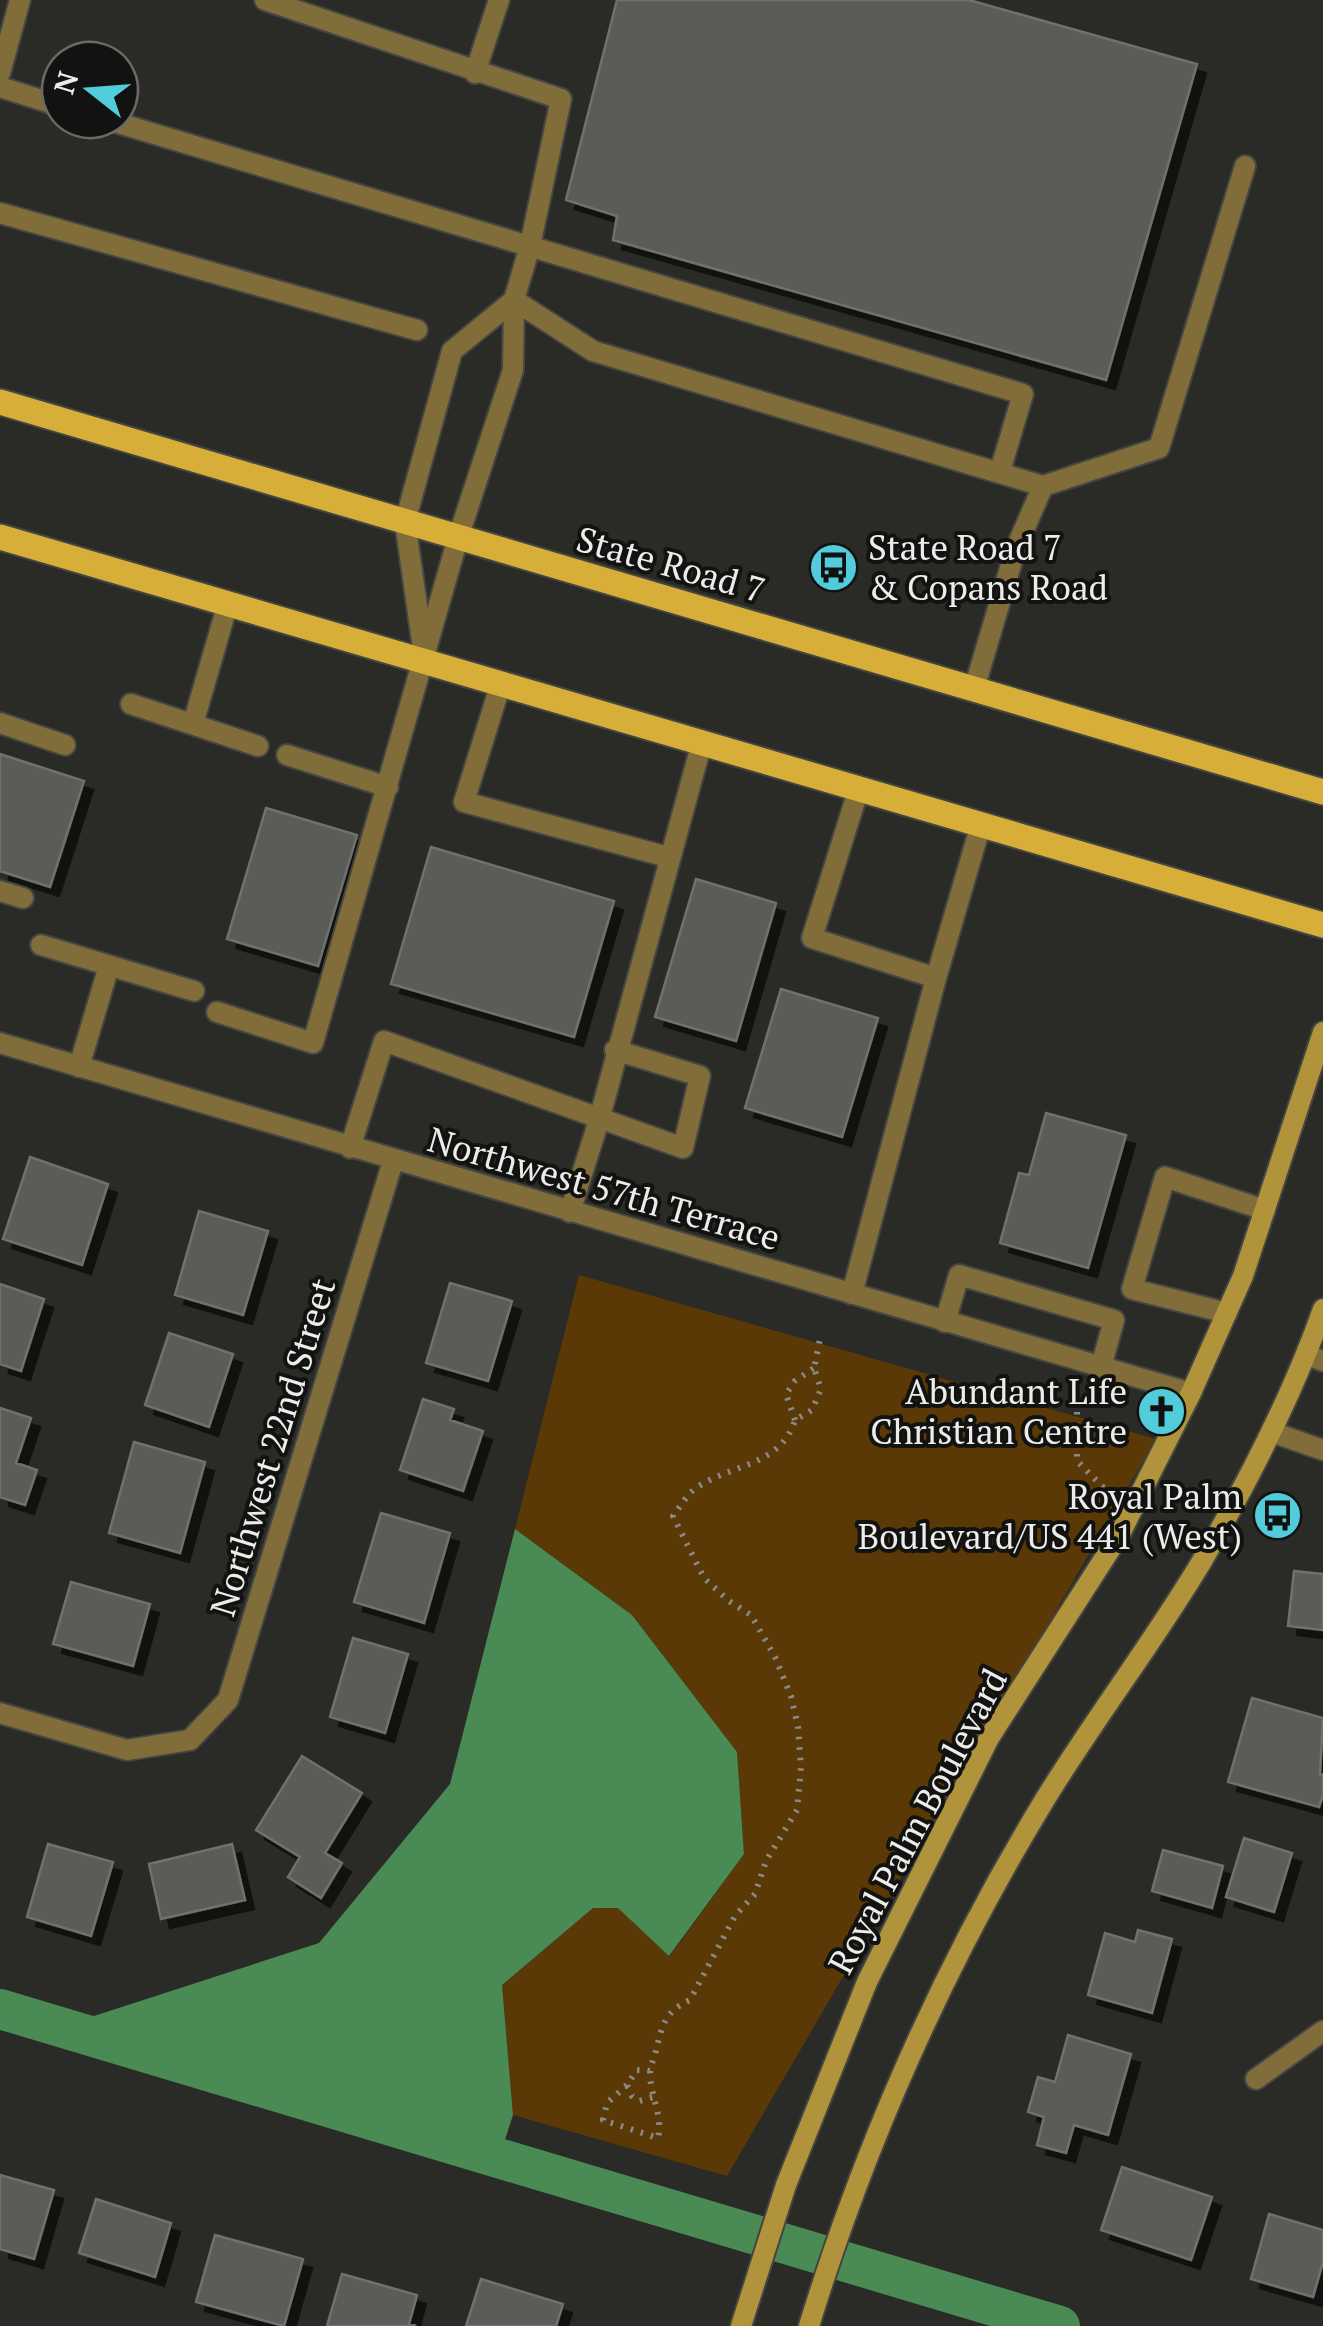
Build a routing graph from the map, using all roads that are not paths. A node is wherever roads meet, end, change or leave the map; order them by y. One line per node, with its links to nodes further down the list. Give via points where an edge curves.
1 (20, 0): 4 (street)
2 (264, 0): 5 (street)
3 (499, 0): 5 (street)
4 (0, 73)
5 (474, 73): 11 (street, via 561,100)
6 (0, 88): 7 (street)
7 (40, 100)
8 (140, 130): 11 (street)
9 (1245, 166): 16 (street, via 1159,448)
10 (0, 213): 13 (street)
11 (530, 246): 12 (street); 15 (street, via 1024,394)
12 (514, 300): 15 (street, via 593,351); 17 (street, via 452,351); 19 (street, via 513,370)
13 (417, 330)
14 (0, 402): 17 (main road, State Road 7)
15 (1000, 472): 16 (street)
16 (1043, 486): 23 (street, via 1016,548)
17 (405, 522): 19 (main road, State Road 7); 21 (street)
18 (0, 537): 20 (main road)
19 (458, 538): 21 (street); 23 (main road, State Road 7)
20 (228, 603): 21 (main road); 26 (street)
21 (424, 660): 22 (main road); 31 (street)
22 (502, 683): 27 (main road); 35 (street, via 464,802)
23 (974, 689): 33 (main road, State Road 7)
24 (131, 704): 26 (street)
25 (0, 723): 28 (street)
26 (193, 724): 29 (street)
27 (702, 742): 32 (main road); 35 (street)
28 (66, 746)
29 (258, 746)
30 (287, 755): 31 (street)
31 (388, 787): 43 (street, via 313,1043)
32 (859, 788): 34 (main road); 41 (street, via 812,938)
33 (1323, 792)
34 (981, 824): 38 (main road); 41 (street)
35 (668, 858): 46 (street)
36 (0, 891): 37 (street)
37 (23, 898)
38 (1323, 925)
39 (41, 945): 40 (street)
40 (109, 966): 42 (street); 47 (street)
41 (936, 978): 53 (street)
42 (194, 992)
43 (216, 1012)
44 (1323, 1032): 51 (main road, Royal Palm Boulevard)
45 (0, 1043): 47 (street, Northwest 57th Terrace)
46 (615, 1050): 48 (street); 48 (street, via 700,1076 683,1148)
47 (78, 1067): 49 (street, Northwest 57th Terrace)
48 (599, 1120): 49 (street, via 384,1041); 52 (street)
49 (350, 1148): 50 (street, Northwest 57th Terrace)
50 (393, 1161): 52 (street, Northwest 57th Terrace); 62 (street, Northwest 22nd Street, via 228,1700 190,1740 127,1750)
51 (1265, 1210): 55 (main road, Royal Palm Boulevard); 55 (street, via 1165,1177 1132,1288)
52 (570, 1212): 53 (street, Northwest 57th Terrace)
53 (852, 1294): 56 (street, Northwest 57th Terrace)
54 (1323, 1308): 57 (main road)
55 (1227, 1313): 59 (main road, Royal Palm Boulevard)
56 (945, 1322): 58 (street, Northwest 57th Terrace); 58 (street, via 959,1275 994,1285 1114,1320)
57 (1315, 1358): 60 (main road)
58 (1101, 1367): 59 (street, Northwest 57th Terrace)
59 (1192, 1394): 66 (main road, Royal Palm Boulevard, via 1120,1534 990,1738 867,1982 786,2185)
60 (1272, 1432): 61 (street); 65 (main road, via 1201,1562 1043,1803 986,1908 902,2080)
61 (1323, 1450)
62 (0, 1713)
63 (1323, 2031): 64 (street)
64 (1256, 2078)
65 (811, 2320)
66 (740, 2326)

